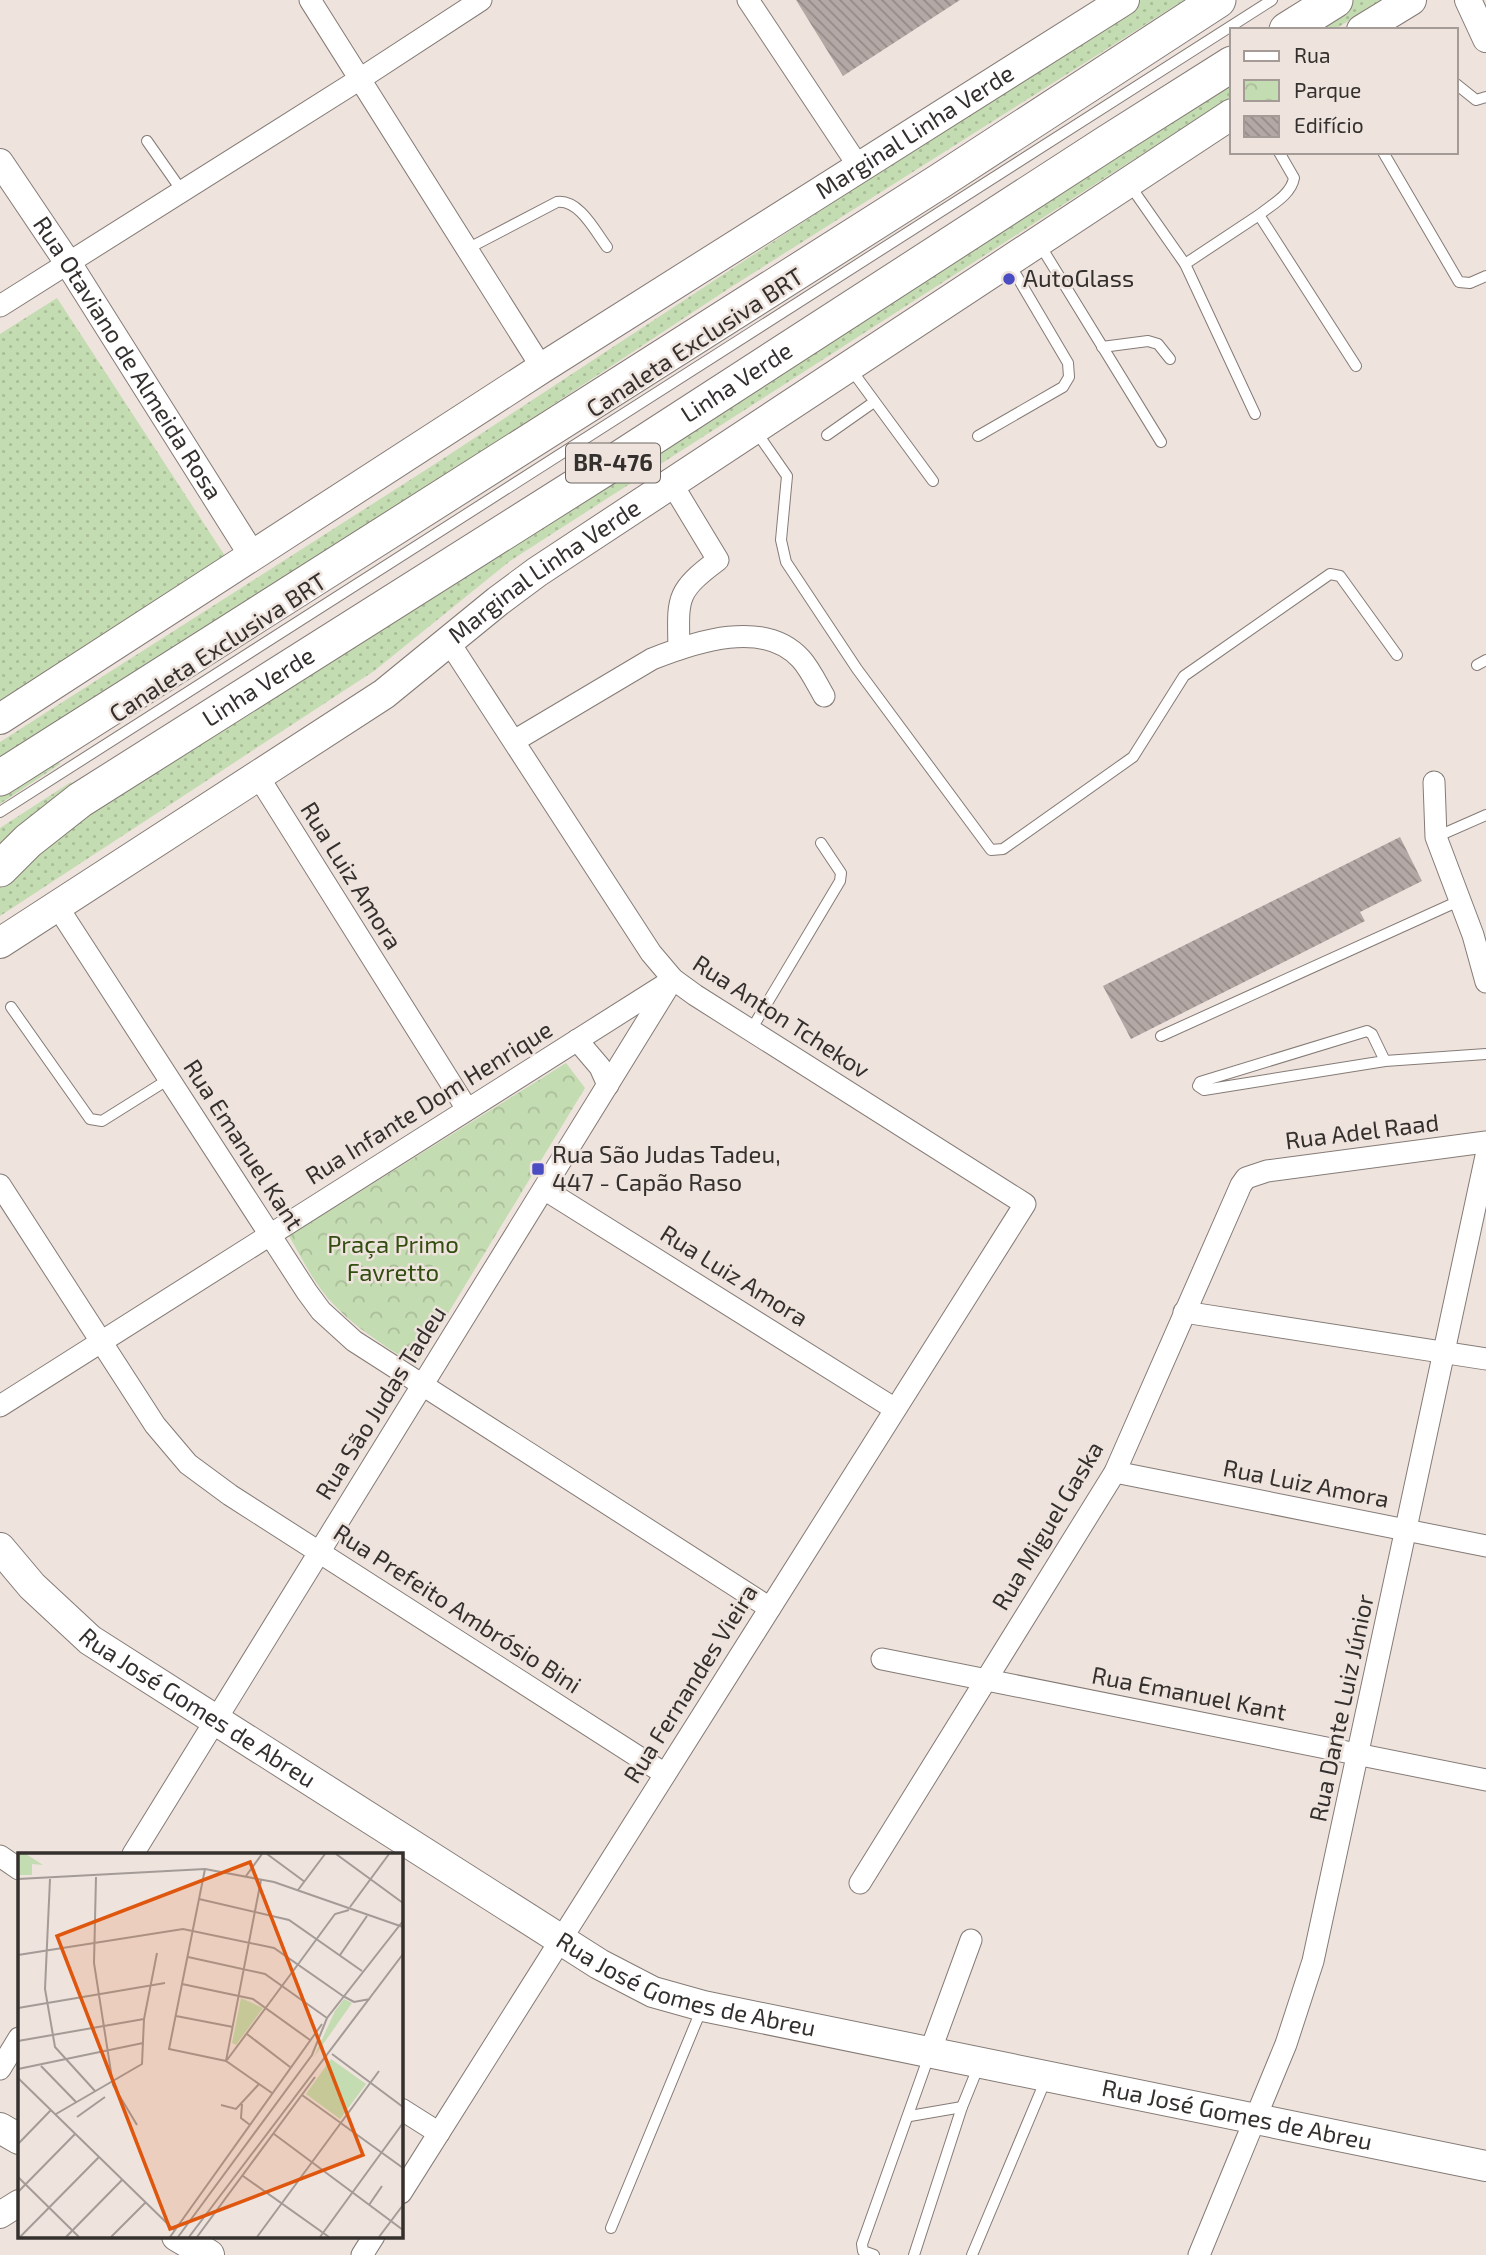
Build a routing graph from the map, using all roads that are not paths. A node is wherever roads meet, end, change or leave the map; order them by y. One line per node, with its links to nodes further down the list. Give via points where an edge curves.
1 (310, 0): 14 (street)
2 (481, 0): 14 (street)
3 (748, 0): 22 (street)
4 (1124, 0): 22 (main road, Marginal Linha Verde)
5 (1218, 0): 55 (highway, BR-476)
6 (1272, 0): 57 (lane, Canaleta Exclusiva BRT)
7 (1335, 0): 10 (highway)
8 (1411, 0): 11 (main road)
9 (1468, 0): 12 (street)
10 (1290, 28)
11 (1365, 28)
12 (1486, 39)
13 (1230, 65): 61 (highway, Linha Verde / BR-476, via 80,800)
14 (360, 79): 24 (street); 28 (street)
15 (1458, 86): 16 (lane, via 1476,100)
16 (1486, 97)
17 (1230, 115): 23 (main road, Marginal Linha Verde)
18 (147, 141): 24 (lane)
19 (1280, 154): 25 (lane, via 1294,178 1293,185)
20 (1384, 154): 32 (lane, via 1459,282)
21 (0, 162): 29 (street, Rua Otaviano de Almeida Rosa)
22 (859, 167): 38 (main road, Marginal Linha Verde)
23 (1129, 183): 26 (main road, Marginal Linha Verde); 31 (lane)
24 (182, 191): 29 (street)
25 (1259, 215): 31 (lane); 37 (lane)
26 (1038, 243): 30 (main road, Marginal Linha Verde); 34 (lane)
27 (607, 247): 28 (lane, via 566,201)
28 (467, 249): 38 (street)
29 (68, 263): 33 (street); 47 (street, Rua Otaviano de Almeida Rosa)
30 (1009, 263): 36 (main road, Marginal Linha Verde); 43 (lane, via 1069,363 1069,377 1063,387)
31 (1185, 264): 40 (lane)
32 (1486, 276)
33 (0, 306)
34 (1102, 347): 35 (lane, via 1148,341 1158,344); 44 (lane)
35 (1170, 359)
36 (849, 366): 39 (lane); 41 (main road, Marginal Linha Verde)
37 (1356, 366)
38 (542, 368): 47 (main road, Marginal Linha Verde)
39 (874, 402): 42 (lane); 45 (lane)
40 (1255, 414)
41 (755, 430): 46 (main road, Marginal Linha Verde); 50 (lane, via 787,476 781,540 786,562 857,669 991,850 1003,849 1133,757 1184,676 1330,574 1340,576)
42 (827, 435)
43 (978, 436)
44 (1161, 442)
45 (933, 481)
46 (672, 484): 48 (main road, Marginal Linha Verde, via 526,579); 49 (street, via 718,560 694,578 680,597)
47 (252, 555): 52 (main road, Marginal Linha Verde)
48 (449, 642): 53 (street, Rua Anton Tchekov); 54 (main road, Marginal Linha Verde, via 384,694)
49 (679, 649): 51 (street, via 732,636 764,637 800,658); 53 (street, via 633,669)
50 (1397, 655)
51 (824, 696)
52 (0, 719)
53 (514, 741): 65 (street, Rua Anton Tchekov, via 651,953)
54 (258, 776): 63 (main road, Marginal Linha Verde); 75 (street, Rua Luiz Amora)
55 (0, 778)
56 (1434, 782): 59 (street)
57 (0, 812)
58 (1486, 816): 59 (lane)
59 (1436, 837): 62 (street)
60 (821, 843): 68 (lane, via 841,873 840,881)
61 (0, 869)
62 (1461, 900): 66 (street); 69 (lane)
63 (57, 906): 64 (main road, Marginal Linha Verde); 73 (street, Rua Emanuel Kant)
64 (0, 943)
65 (673, 979): 68 (street, Rua Anton Tchekov); 70 (street, Rua Infante Dom Henrique); 74 (street, Rua São Judas Tadeu)
66 (1486, 982)
67 (11, 1007): 73 (lane, via 90,1119 102,1121)
68 (751, 1030): 81 (street, Rua Anton Tchekov)
69 (1161, 1036)
70 (577, 1040): 74 (street, via 600,1067); 75 (street, Rua Infante Dom Henrique)
71 (1486, 1054): 72 (lane)
72 (1385, 1061): 72 (lane, via 1204,1090 1198,1086 1367,1031)
73 (169, 1079): 82 (street, Rua Emanuel Kant)
74 (608, 1085): 80 (street, Rua São Judas Tadeu)
75 (467, 1109): 82 (street, Rua Infante Dom Henrique)
76 (1486, 1142): 78 (street, Rua Adel Raad, via 1267,1171)
77 (1486, 1156): 85 (street, Rua Dante Luiz Júnior)
78 (1246, 1178): 83 (street, Rua Miguel Gaska)
79 (0, 1185): 84 (street, Rua Prefeito Ambrósio Bini)
80 (544, 1189): 87 (street, Rua São Judas Tadeu); 89 (street, Rua Luiz Amora)
81 (1025, 1203): 89 (street, Rua Fernandes Vieira)
82 (270, 1235): 84 (street, Rua Infante Dom Henrique); 87 (street, Rua Emanuel Kant, via 336,1327)
83 (1184, 1312): 85 (street); 90 (street, Rua Miguel Gaska)
84 (101, 1342): 88 (street, Rua Infante Dom Henrique); 94 (street, Rua Prefeito Ambrósio Bini, via 155,1425 188,1464)
85 (1444, 1353): 86 (street); 91 (street, Rua Dante Luiz Júnior)
86 (1486, 1359)
87 (423, 1385): 94 (street, Rua São Judas Tadeu); 95 (street, Rua Emanuel Kant)
88 (0, 1406)
89 (895, 1409): 95 (street, Rua Fernandes Vieira)
90 (1115, 1472): 91 (street, Rua Luiz Amora); 97 (street, Rua Miguel Gaska)
91 (1406, 1530): 92 (street, Rua Luiz Amora); 99 (street, Rua Dante Luiz Júnior)
92 (1486, 1546)
93 (0, 1548): 98 (main road, Rua José Gomes de Abreu, via 32,1586 90,1640)
94 (319, 1553): 98 (street, Rua São Judas Tadeu); 100 (street, Rua Prefeito Ambrósio Bini)
95 (770, 1608): 100 (street, Rua Fernandes Vieira)
96 (882, 1659): 97 (street, Rua Emanuel Kant)
97 (986, 1680): 99 (street, Rua Emanuel Kant); 105 (street, Rua Miguel Gaska)
98 (216, 1720): 102 (street, Rua São Judas Tadeu); 106 (main road, Rua José Gomes de Abreu)
99 (1359, 1754): 101 (street, Rua Emanuel Kant); 117 (street, Rua Dante Luiz Júnior, via 1313,1961)
100 (665, 1774): 106 (street, Rua Fernandes Vieira)
101 (1486, 1780)
102 (134, 1853)
103 (0, 1856): 104 (street)
104 (18, 1868)
105 (860, 1883)
106 (562, 1940): 108 (main road, Rua José Gomes de Abreu, via 653,1992); 119 (street, Rua Fernandes Vieira)
107 (971, 1940): 110 (street)
108 (703, 2006): 110 (main road, Rua José Gomes de Abreu); 125 (lane)
109 (18, 2040): 112 (street)
110 (930, 2052): 111 (main road, Rua José Gomes de Abreu); 116 (lane)
111 (980, 2063): 113 (main road, Rua José Gomes de Abreu); 114 (lane)
112 (0, 2070)
113 (1047, 2076): 117 (main road, Rua José Gomes de Abreu); 132 (lane)
114 (962, 2107): 116 (lane); 131 (lane)
115 (402, 2110): 119 (street)
116 (909, 2116): 130 (lane, via 862,2244 863,2251)
117 (1256, 2119): 121 (main road, Rua José Gomes de Abreu); 133 (street, Rua Dante Luiz Júnior)
118 (0, 2128): 120 (main road)
119 (439, 2133): 122 (street, Rua Fernandes Vieira)
120 (18, 2139)
121 (1486, 2166)
122 (402, 2191)
123 (18, 2204): 124 (street)
124 (0, 2215)
125 (611, 2228)
126 (180, 2238): 128 (main road)
127 (373, 2238): 129 (street)
128 (209, 2255)
129 (362, 2255)
130 (874, 2255)
131 (914, 2255)
132 (972, 2255)
133 (1199, 2255)

